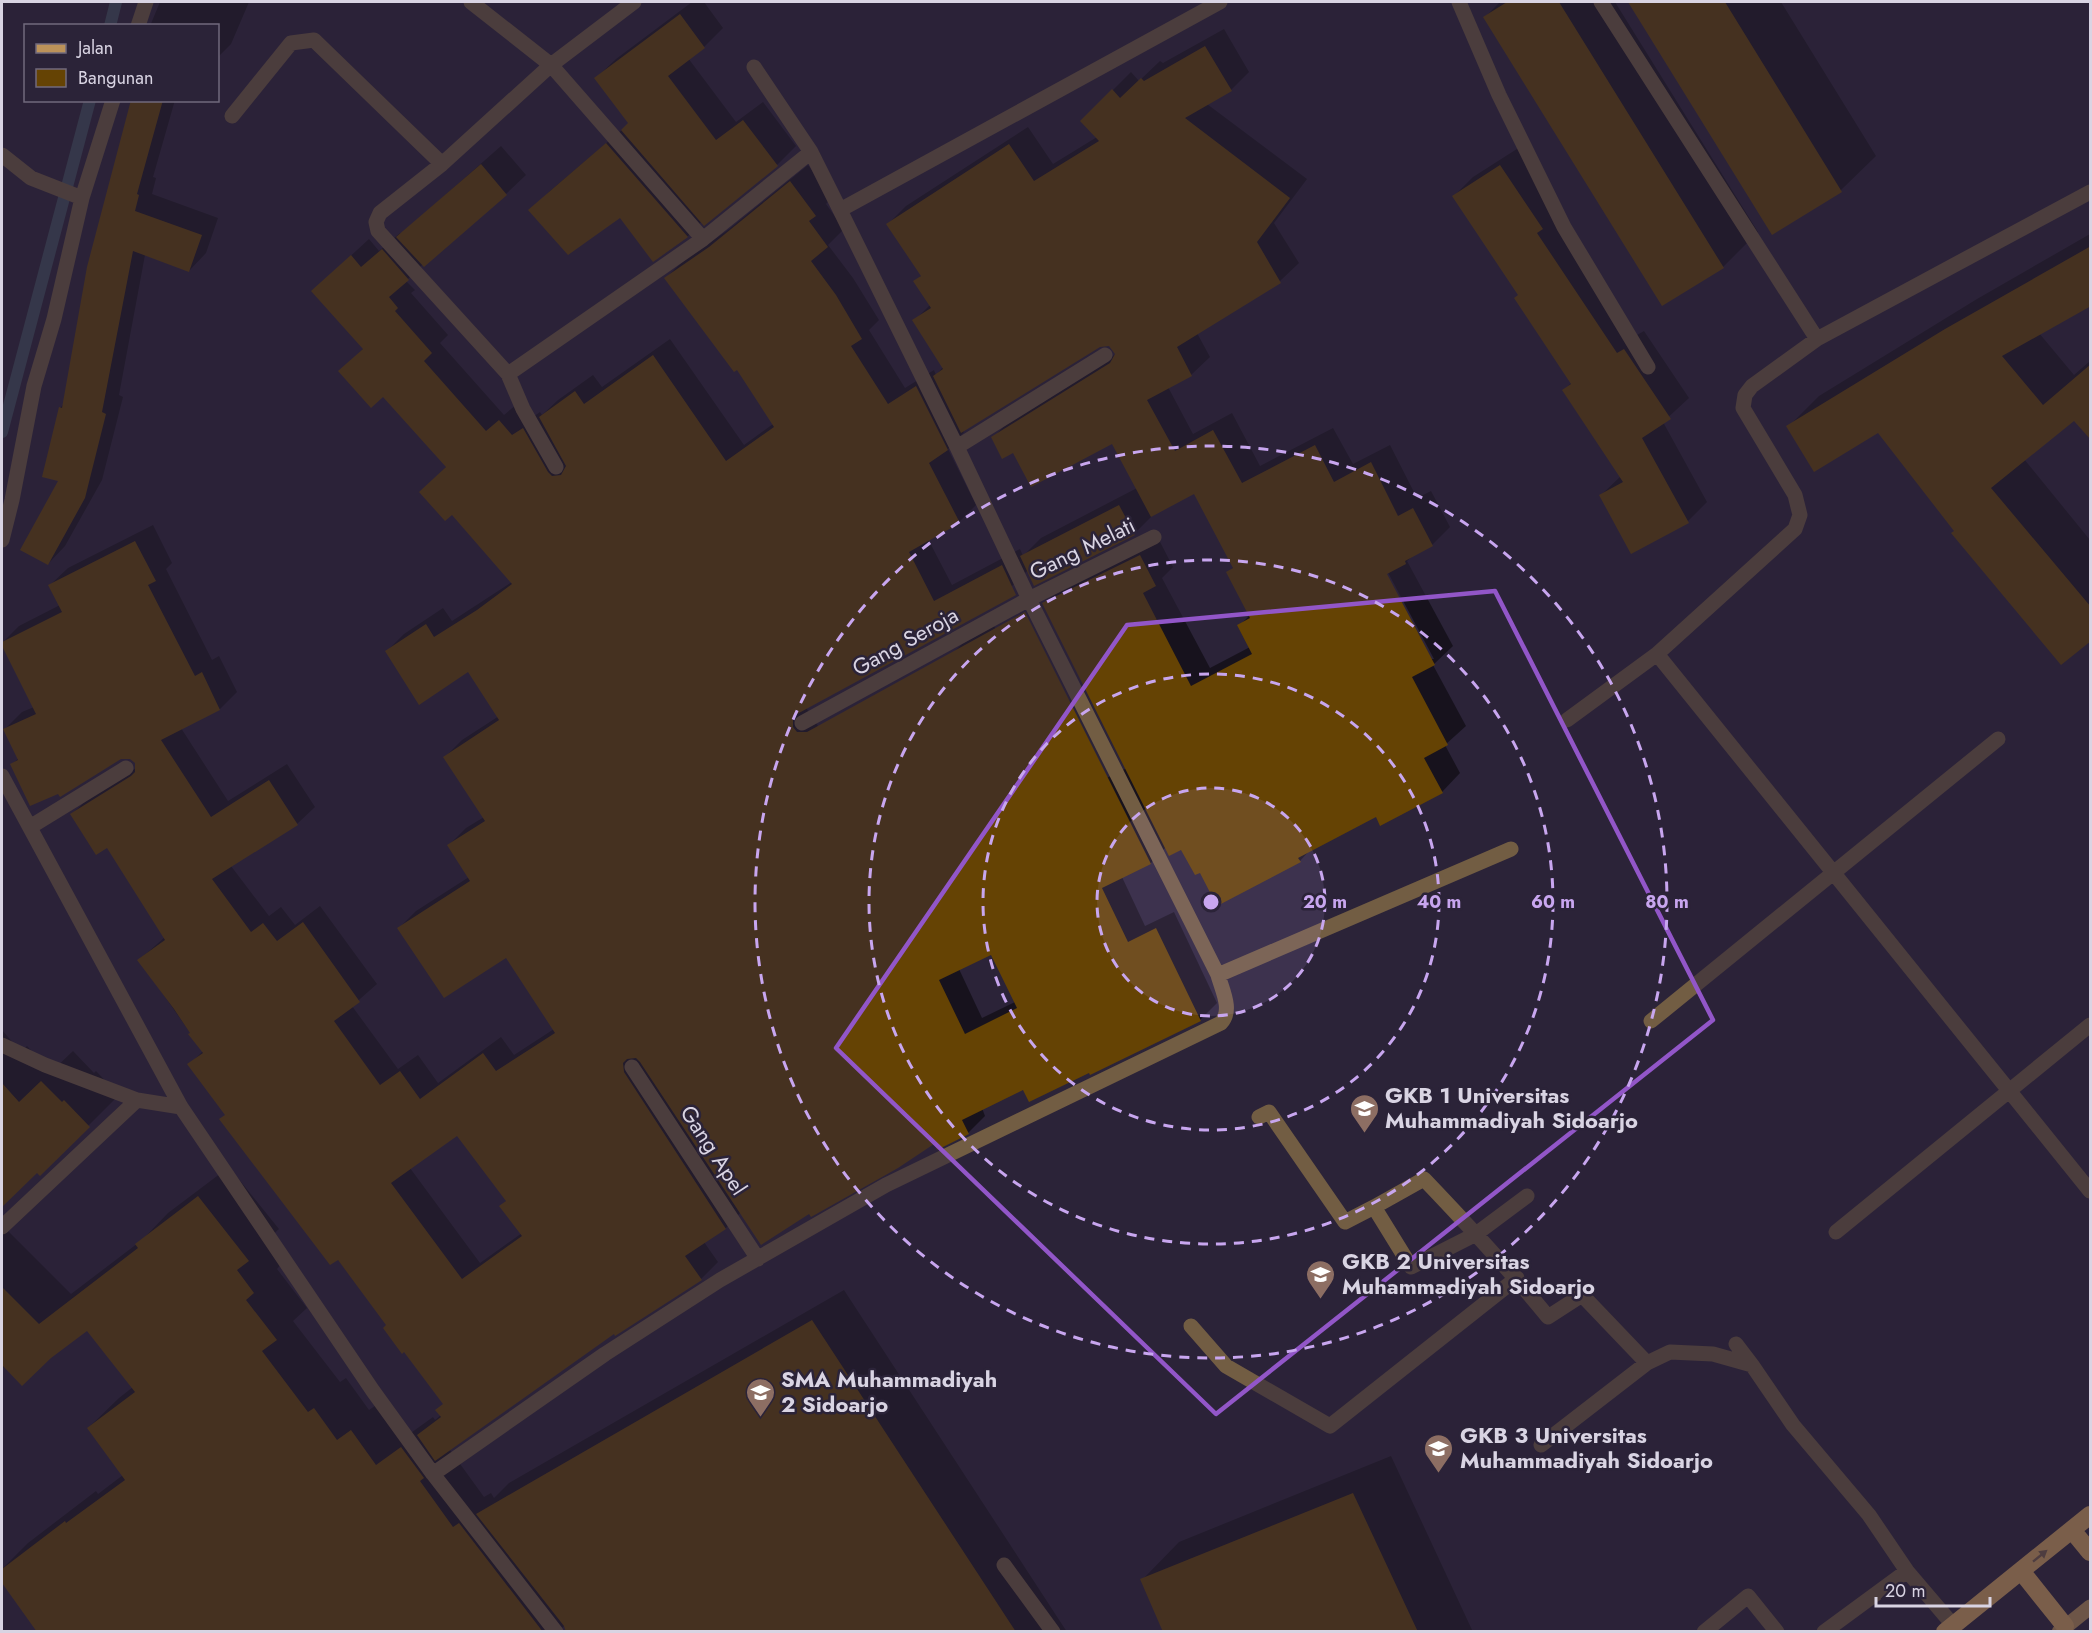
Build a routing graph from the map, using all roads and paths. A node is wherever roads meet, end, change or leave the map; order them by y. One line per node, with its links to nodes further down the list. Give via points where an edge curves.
1 (146, 2): 7 (street)
2 (471, 2): 8 (street)
3 (634, 2): 8 (street)
4 (1220, 2): 17 (street)
5 (1459, 2): 21 (street, via 1499,95 1564,227)
6 (1601, 2): 19 (street)
7 (139, 24)
8 (551, 65): 14 (street); 18 (street)
9 (754, 67): 12 (street)
10 (112, 102): 16 (street)
11 (232, 116): 14 (street, via 291,43 314,40)
12 (811, 152): 17 (street); 18 (street)
13 (2, 155): 16 (street, via 31,178)
14 (442, 164): 22 (street, via 380,213 378,231)
15 (2091, 192): 19 (street)
16 (81, 197): 26 (street, via 54,319 34,386)
17 (840, 210): 23 (street)
18 (703, 239): 22 (street)
19 (1817, 339): 28 (street, via 1744,395 1743,408 1795,495 1800,515 1795,529)
20 (1106, 355): 23 (street)
21 (1648, 367)
22 (508, 374): 24 (street)
23 (957, 447): 27 (street)
24 (556, 467)
25 (1154, 537): 27 (street, Gang Melati)
26 (2, 540)
27 (1029, 598): 30 (street, Gang Seroja); 37 (street)
28 (1657, 654): 29 (street); 36 (street)
29 (1567, 720)
30 (802, 723)
31 (1998, 739): 36 (street)
32 (126, 768): 34 (street)
33 (2, 776): 34 (street)
34 (30, 827): 44 (street)
35 (1511, 849): 37 (street)
36 (1833, 871): 38 (street); 42 (street)
37 (1218, 975): 52 (street, via 1228,1011 1221,1023 886,1185)
38 (1651, 1021)
39 (2091, 1025): 42 (street)
40 (2, 1045): 43 (street)
41 (632, 1067): 52 (street, Gang Apel)
42 (2009, 1090): 46 (street); 50 (street)
43 (137, 1100): 44 (street); 49 (street)
44 (181, 1107): 59 (street)
45 (1259, 1117): 48 (street, via 1269,1112 1345,1222)
46 (2091, 1191)
47 (1527, 1196): 51 (street)
48 (1374, 1207): 51 (street, via 1424,1179); 51 (street, via 1411,1267)
49 (2, 1227)
50 (1836, 1232)
51 (1476, 1234): 53 (street)
52 (758, 1259): 59 (street, via 605,1354)
53 (1517, 1278): 54 (street, via 1330,1426 1226,1366); 56 (street, via 1548,1317 1582,1295)
54 (1191, 1326)
55 (1736, 1344): 57 (street)
56 (1647, 1363): 57 (street, via 1670,1352 1713,1354); 58 (street)
57 (1752, 1365): 64 (street, via 1793,1425 1869,1515)
58 (1541, 1445)
59 (433, 1474): 69 (street)
60 (2091, 1515): 61 (highway)
61 (2072, 1530): 62 (highway); 65 (highway, one-way to 61)
62 (2091, 1552)
63 (1004, 1565): 70 (street)
64 (1907, 1571): 67 (street); 73 (street)
65 (2021, 1571): 67 (highway); 68 (highway)
66 (2091, 1607): 68 (main road)
67 (1949, 1628)
68 (2062, 1629)
69 (556, 1632)
70 (1053, 1632)
71 (1704, 1632): 72 (street, via 1748,1596)
72 (1777, 1632)
73 (1824, 1632)

